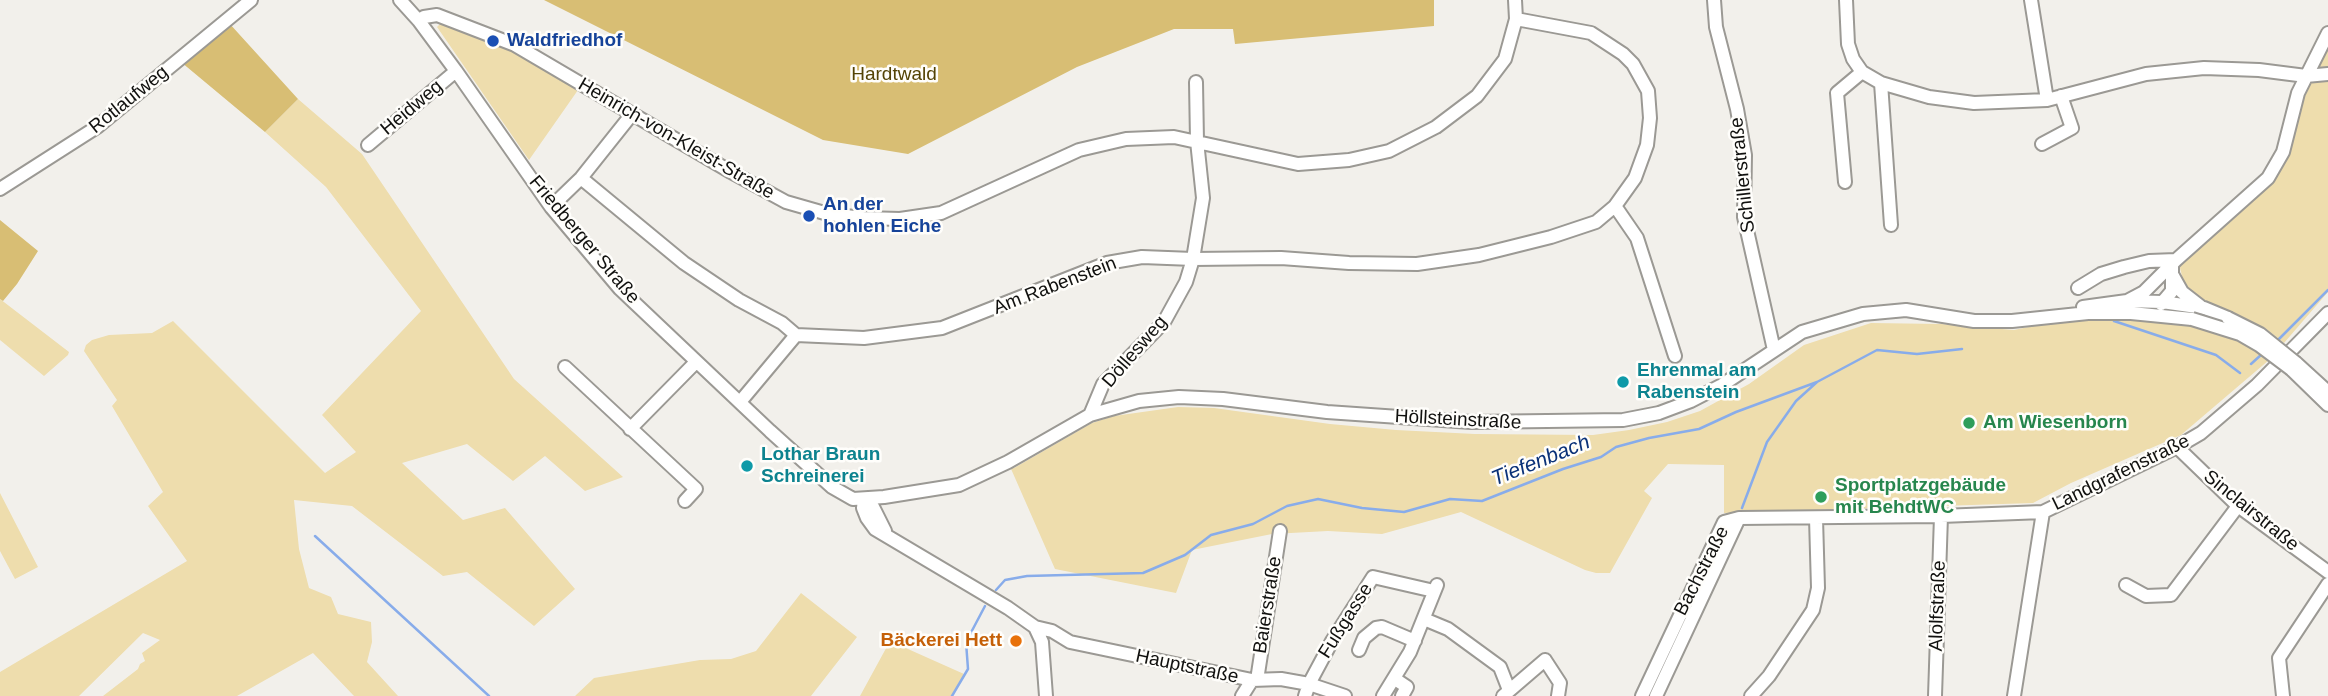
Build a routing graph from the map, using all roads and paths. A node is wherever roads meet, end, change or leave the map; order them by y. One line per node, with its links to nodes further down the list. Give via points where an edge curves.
1 (251, 0): 24 (street, Rotlaufweg, via 97,127)
2 (400, 0): 8 (street, Friedberger Straße)
3 (1515, 0): 7 (street, Heinrich-von-Kleist-Straße)
4 (1714, 0): 39 (street, Schillerstraße, via 1745,155 1744,217)
5 (1846, 0): 11 (street, via 1848,44)
6 (2031, 0): 17 (street)
7 (1516, 19): 19 (street, Heinrich-von-Kleist-Straße, via 1505,59 1477,96 1437,127 1389,151 1298,164); 25 (street, Am Rabenstein, via 1591,33 1628,59 1648,91 1647,145 1634,178)
8 (419, 21): 10 (street, Friedberger Straße); 18 (street, Heinrich-von-Kleist-Straße, via 437,15 515,46)
9 (2328, 33): 13 (street, Höllsteinstraße)
10 (456, 71): 21 (street, Heidweg); 26 (street, Friedberger Straße)
11 (1862, 72): 15 (street); 23 (street, via 1838,93)
12 (2328, 74): 13 (street)
13 (2306, 75): 16 (street, via 2204,68 2146,74); 29 (street, Höllsteinstraße, via 2283,152 2268,178)
14 (1196, 82): 19 (street, Döllesweg)
15 (1881, 83): 17 (street, via 1929,97 1974,103); 27 (street)
16 (2061, 96): 17 (street); 20 (street, via 2072,128)
17 (2047, 100)
18 (632, 114): 19 (street, Heinrich-von-Kleist-Straße, via 786,202 863,218 941,213 1079,150 1126,139); 22 (street)
19 (1197, 141): 28 (street, Döllesweg, via 1203,198)
20 (2042, 144)
21 (368, 145)
22 (581, 178): 26 (street); 38 (street, via 684,263)
23 (1845, 182)
24 (0, 189)
25 (1615, 206): 28 (street, Am Rabenstein, via 1596,222 1551,237 1417,264); 40 (street, via 1637,237)
26 (551, 207): 41 (street, Friedberger Straße, via 620,289)
27 (1891, 225)
28 (1193, 259): 38 (street, Am Rabenstein, via 1142,257 1107,263 942,328 864,338); 47 (street, Döllesweg, via 1164,322 1103,384)
29 (2173, 266): 30 (street, via 2149,261 2102,274); 31 (street, Höllsteinstraße); 32 (street, via 2163,279); 33 (street, via 2178,288)
30 (2078, 288)
31 (2127, 301): 32 (street, Höllsteinstraße); 37 (street, Höllsteinstraße)
32 (2162, 302): 33 (street); 34 (street, Höllsteinstraße); 36 (street)
33 (2203, 307): 42 (street, bridge, via 2260,334)
34 (2088, 313): 36 (street, Höllsteinstraße); 37 (street, Höllsteinstraße)
35 (2328, 313): 49 (street, Landgrafenstraße, via 2228,412)
36 (2174, 316): 42 (street, Höllsteinstraße, bridge, via 2240,334)
37 (2046, 317): 39 (street, Höllsteinstraße, via 1975,321 1928,312 1887,311 1828,323 1802,332)
38 (796, 335): 45 (street)
39 (1774, 350): 47 (street, Höllsteinstraße, via 1691,401 1623,420 1471,422 1179,397 1139,401)
40 (1675, 356)
41 (696, 362): 45 (street, Friedberger Straße); 48 (street)
42 (2293, 366): 44 (street); 46 (street)
43 (565, 367): 48 (street)
44 (2328, 392)
45 (740, 402): 50 (street, Friedberger Straße, via 832,487)
46 (2328, 405)
47 (1090, 415): 50 (street, Höllsteinstraße, via 958,485)
48 (630, 429): 51 (street, via 696,489)
49 (2177, 447): 52 (street, Sinclairstraße); 53 (street, Landgrafenstraße)
50 (864, 500): 62 (street, via 891,539)
51 (685, 501)
52 (2238, 506): 58 (street, Sinclairstraße); 60 (street, via 2171,595 2146,596)
53 (2043, 512): 54 (street, Landgrafenstraße); 81 (street)
54 (1941, 516): 56 (street, Landgrafenstraße); 80 (street, Alolfstraße)
55 (1739, 518): 56 (street, Landgrafenstraße); 77 (street, Bachstraße, via 1724,522); 78 (street, Bachstraße)
56 (1816, 518): 79 (street, via 1818,588 1813,610)
57 (1280, 531): 68 (street, Baierstraße)
58 (2328, 572)
59 (2328, 583): 82 (street, via 2279,658)
60 (2126, 585)
61 (1424, 619): 63 (street); 69 (street, Fußgasse, via 1435,588 1373,577 1340,625); 70 (street, via 1448,629 1500,667)
62 (1035, 627): 64 (street, Hauptstraße); 66 (street)
63 (1415, 640): 65 (street, via 1382,626 1364,638); 67 (street)
64 (1070, 642): 66 (street, via 1052,648); 68 (street, Hauptstraße)
65 (1359, 650)
66 (1044, 661): 71 (street)
67 (1395, 679): 74 (street); 75 (street, via 1407,687)
68 (1254, 680): 69 (street, Hauptstraße, via 1281,679); 72 (street)
69 (1307, 690): 73 (street, Hauptstraße)
70 (1506, 693): 76 (street, via 1545,660 1560,683)
71 (1046, 696)
72 (1242, 696)
73 (1345, 696)
74 (1383, 696)
75 (1402, 696)
76 (1558, 696)
77 (1642, 696)
78 (1656, 696)
79 (1751, 696)
80 (1935, 696)
81 (2014, 696)
82 (2283, 696)

